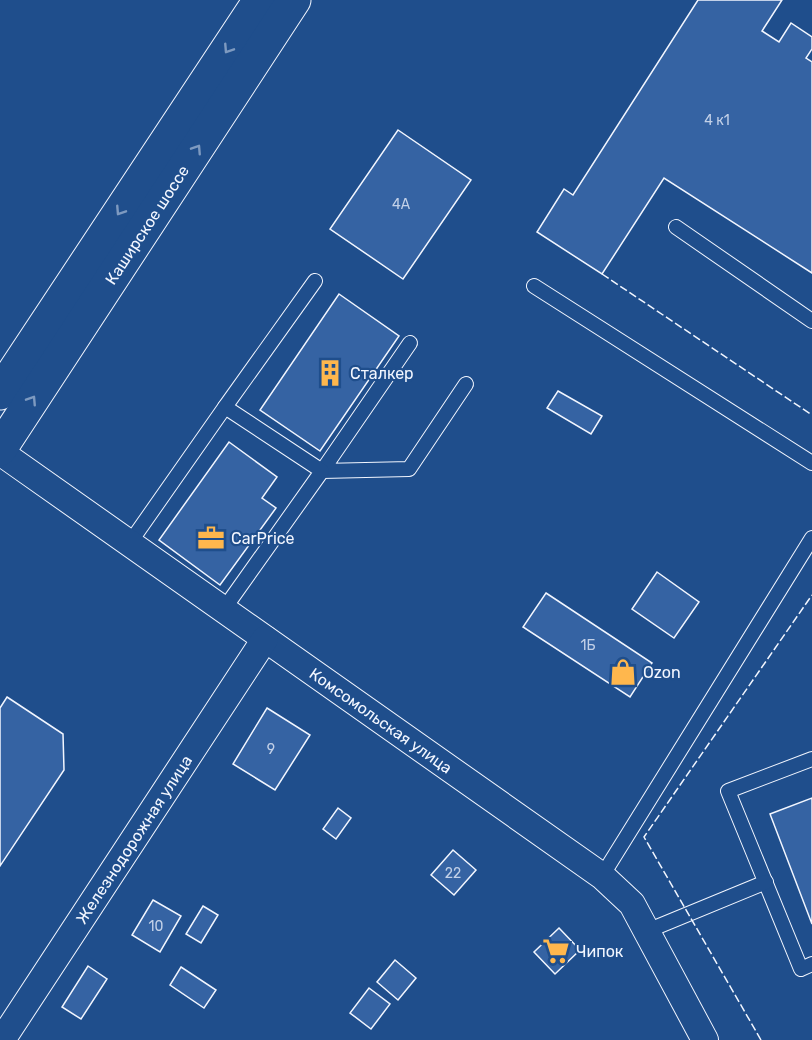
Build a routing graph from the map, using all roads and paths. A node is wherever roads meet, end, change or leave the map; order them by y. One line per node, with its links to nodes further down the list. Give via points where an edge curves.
1 (260, 0): 9 (main road, Каширское шоссе, one-way to 9)
2 (294, 0): 11 (main road, Каширское шоссе, one-way to 2)
3 (676, 227): 6 (lane)
4 (315, 281): 10 (lane)
5 (534, 286): 12 (lane)
6 (812, 321)
7 (410, 343): 13 (lane)
8 (466, 384): 13 (lane, via 409,469)
9 (0, 393)
10 (225, 407): 13 (lane); 15 (lane)
11 (0, 450): 15 (street, Комсомольская улица)
12 (812, 463)
13 (322, 471): 16 (lane)
14 (812, 538): 19 (lane)
15 (129, 544): 16 (street, Комсомольская улица)
16 (224, 609): 17 (street, Комсомольская улица)
17 (265, 639): 19 (street, Комсомольская улица); 23 (street, Железнодорожная улица)
18 (812, 759): 20 (lane, via 728,791)
19 (602, 876): 21 (street, Комсомольская улица, via 632,904)
20 (766, 882): 21 (lane); 22 (lane, via 801,969)
21 (647, 931): 24 (street, Комсомольская улица)
22 (812, 964)
23 (3, 1040)
24 (705, 1040)

